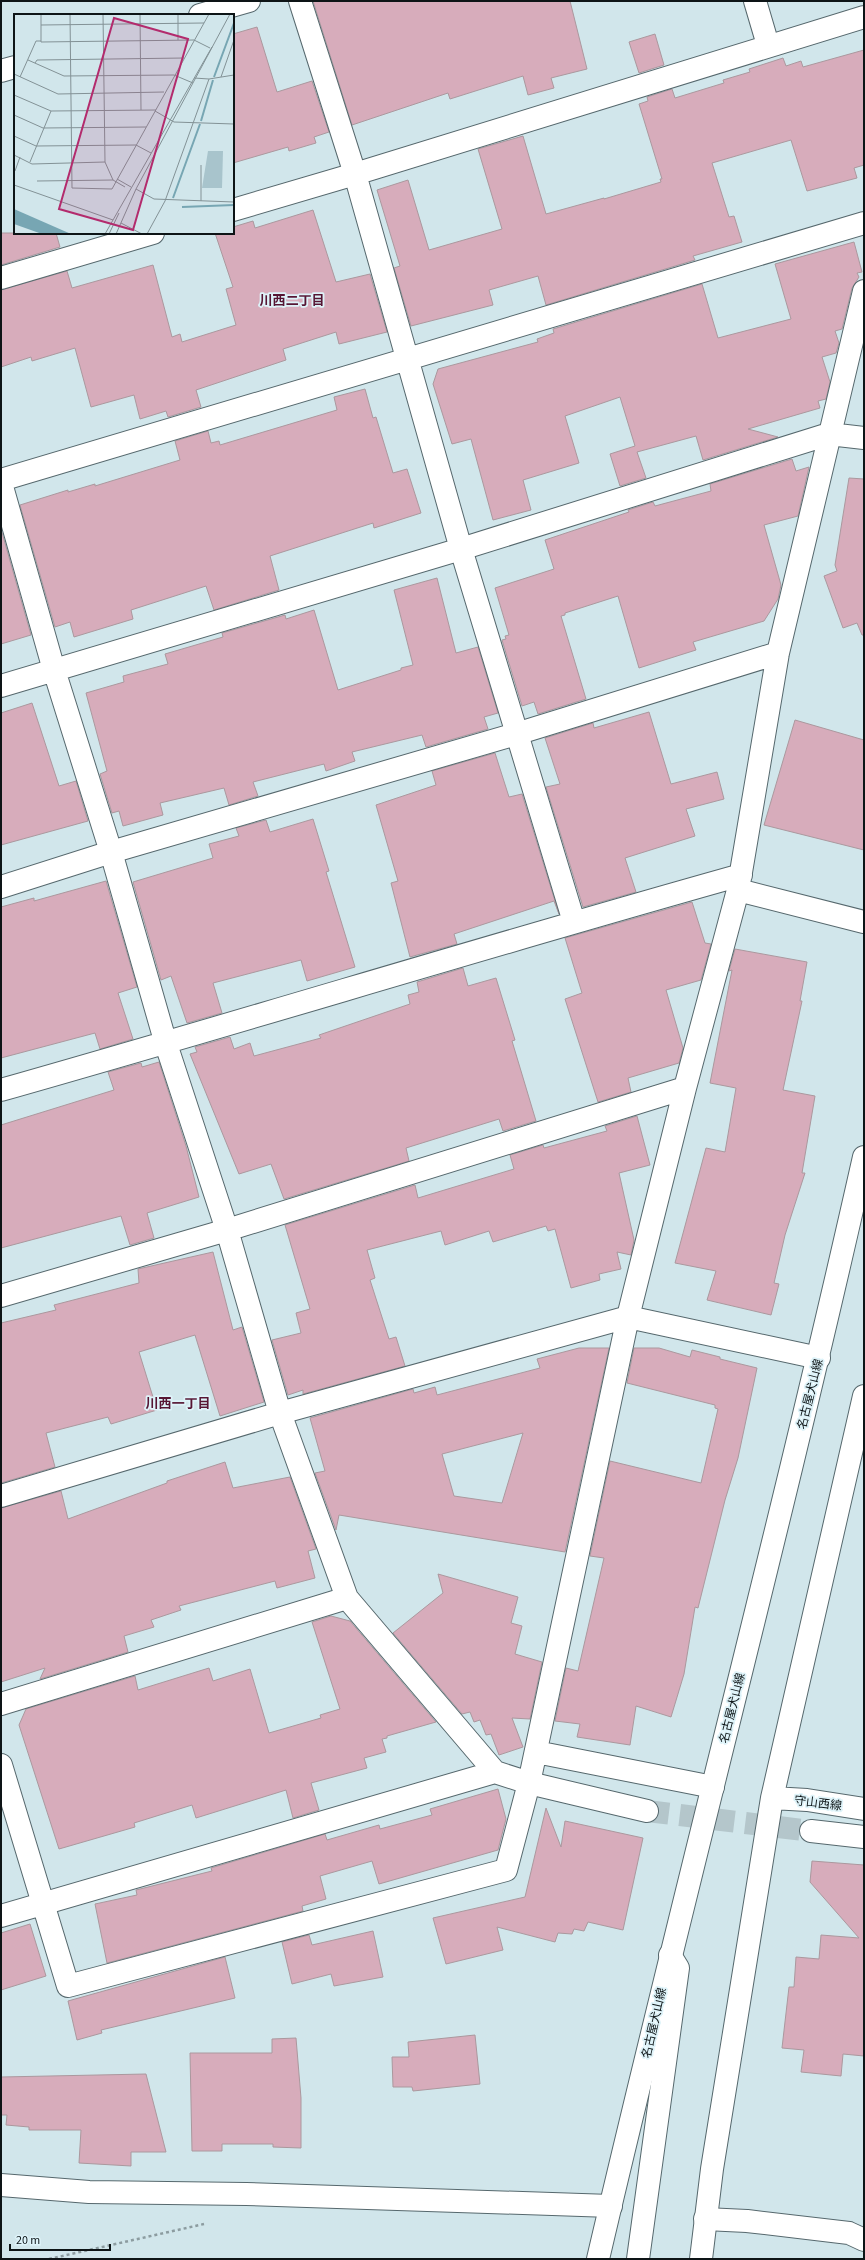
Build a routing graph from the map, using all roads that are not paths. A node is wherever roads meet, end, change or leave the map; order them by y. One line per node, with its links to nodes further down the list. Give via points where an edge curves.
1 (249, 1): 4 (street)
2 (300, 1): 9 (street)
3 (755, 1): 6 (street)
4 (204, 14)
5 (864, 16): 6 (street)
6 (768, 45): 9 (street)
7 (14, 68): 8 (street)
8 (1, 72)
9 (355, 174): 10 (street); 15 (street)
10 (234, 210)
11 (864, 223): 15 (street)
12 (150, 234): 13 (street)
13 (1, 278)
14 (864, 291): 16 (street)
15 (406, 360): 18 (street); 20 (street)
16 (829, 434): 17 (street); 20 (street); 21 (street)
17 (864, 438)
18 (1, 480)
19 (1, 483): 22 (street)
20 (460, 548): 22 (street); 24 (street)
21 (778, 653): 24 (street); 26 (street)
22 (54, 670): 23 (street); 25 (street)
23 (1, 686)
24 (516, 734): 25 (street); 28 (street)
25 (111, 852): 27 (street); 30 (street)
26 (740, 883): 28 (street); 29 (street); 31 (street)
27 (1, 887)
28 (574, 922): 30 (street)
29 (864, 922)
30 (166, 1044): 32 (street); 34 (street)
31 (685, 1088): 34 (street); 36 (street)
32 (1, 1090)
33 (864, 1157): 37 (street, 名古屋犬山線)
34 (227, 1230): 35 (street); 39 (street)
35 (1, 1296)
36 (628, 1317): 37 (street); 39 (street); 43 (street)
37 (819, 1358): 47 (street, 名古屋犬山線)
38 (864, 1396): 48 (street)
39 (280, 1413): 40 (street); 41 (street)
40 (1, 1496)
41 (347, 1598): 42 (street); 45 (street)
42 (1, 1704)
43 (536, 1752): 46 (street); 47 (street)
44 (1, 1765): 53 (street)
45 (495, 1772): 46 (street); 53 (street)
46 (529, 1783): 50 (street); 53 (street, via 506,1870 68,1986)
47 (713, 1787): 55 (street, 名古屋犬山線)
48 (772, 1798): 49 (street, 守山西線, via 807,1800); 58 (street)
49 (864, 1810)
50 (647, 1811)
51 (811, 1831): 52 (street)
52 (864, 1837)
53 (42, 1903): 54 (street)
54 (1, 1916)
55 (670, 1955): 57 (street, 名古屋犬山線); 61 (street, via 678,1968)
56 (1, 2185): 57 (street, via 89,2192 246,2194)
57 (611, 2206): 60 (street, 名古屋犬山線)
58 (705, 2227): 59 (street, via 747,2221 849,2233); 62 (street)
59 (864, 2240)
60 (598, 2259)
61 (638, 2259)
62 (701, 2259)

